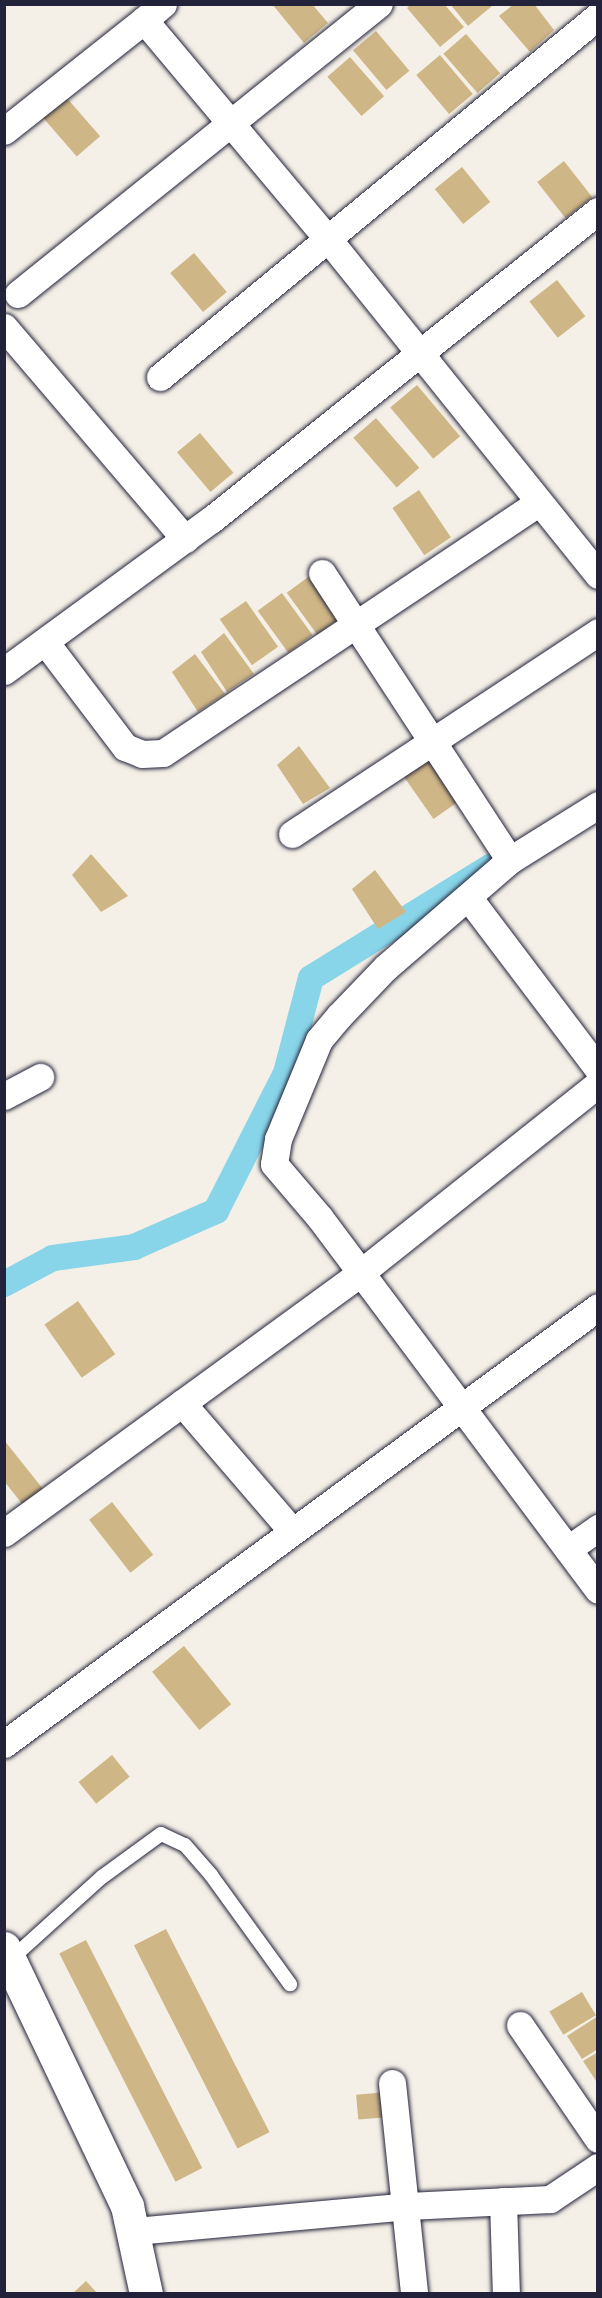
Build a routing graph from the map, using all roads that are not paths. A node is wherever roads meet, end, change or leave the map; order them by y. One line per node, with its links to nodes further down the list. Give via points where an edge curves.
1 (379, 4): 4 (street)
2 (153, 12): 4 (street); 5 (street)
3 (597, 16): 7 (street)
4 (231, 123): 7 (street); 8 (street)
5 (4, 131)
6 (597, 211): 10 (street)
7 (328, 239): 10 (street); 11 (street)
8 (18, 294)
9 (4, 327): 13 (street)
10 (419, 353): 12 (street); 13 (street)
11 (160, 377)
12 (539, 502): 15 (street); 16 (street)
13 (185, 540): 18 (street)
14 (322, 573): 16 (street)
15 (597, 575)
16 (355, 624): 18 (street, via 163,753 142,754 125,747); 20 (street)
17 (597, 632): 20 (street)
18 (46, 643): 19 (street)
19 (4, 671)
20 (432, 741): 22 (street); 23 (street)
21 (597, 805): 23 (street)
22 (291, 834)
23 (510, 860): 24 (street)
24 (468, 897): 25 (street); 29 (street, via 386,967 319,1040 278,1139 274,1164 320,1218)
25 (597, 1069)
26 (40, 1077): 28 (street)
27 (597, 1084): 29 (street)
28 (4, 1096)
29 (359, 1274): 31 (street); 32 (street)
30 (597, 1307): 32 (street)
31 (182, 1403): 34 (street); 35 (street)
32 (462, 1406): 34 (street); 36 (street)
33 (597, 1528): 36 (street)
34 (292, 1531): 38 (street)
35 (4, 1533)
36 (568, 1550): 37 (street)
37 (597, 1590)
38 (4, 1744)
39 (7, 1954): 40 (lane, via 161,1834 185,1845 211,1875); 47 (street, via 127,2206)
40 (290, 1984)
41 (520, 2025): 43 (street)
42 (392, 2083): 46 (street)
43 (597, 2136)
44 (597, 2168): 45 (street, via 550,2199)
45 (503, 2201): 46 (street); 50 (street)
46 (408, 2206): 47 (street); 49 (street)
47 (135, 2231): 48 (street)
48 (146, 2294)
49 (414, 2294)
50 (506, 2294)

